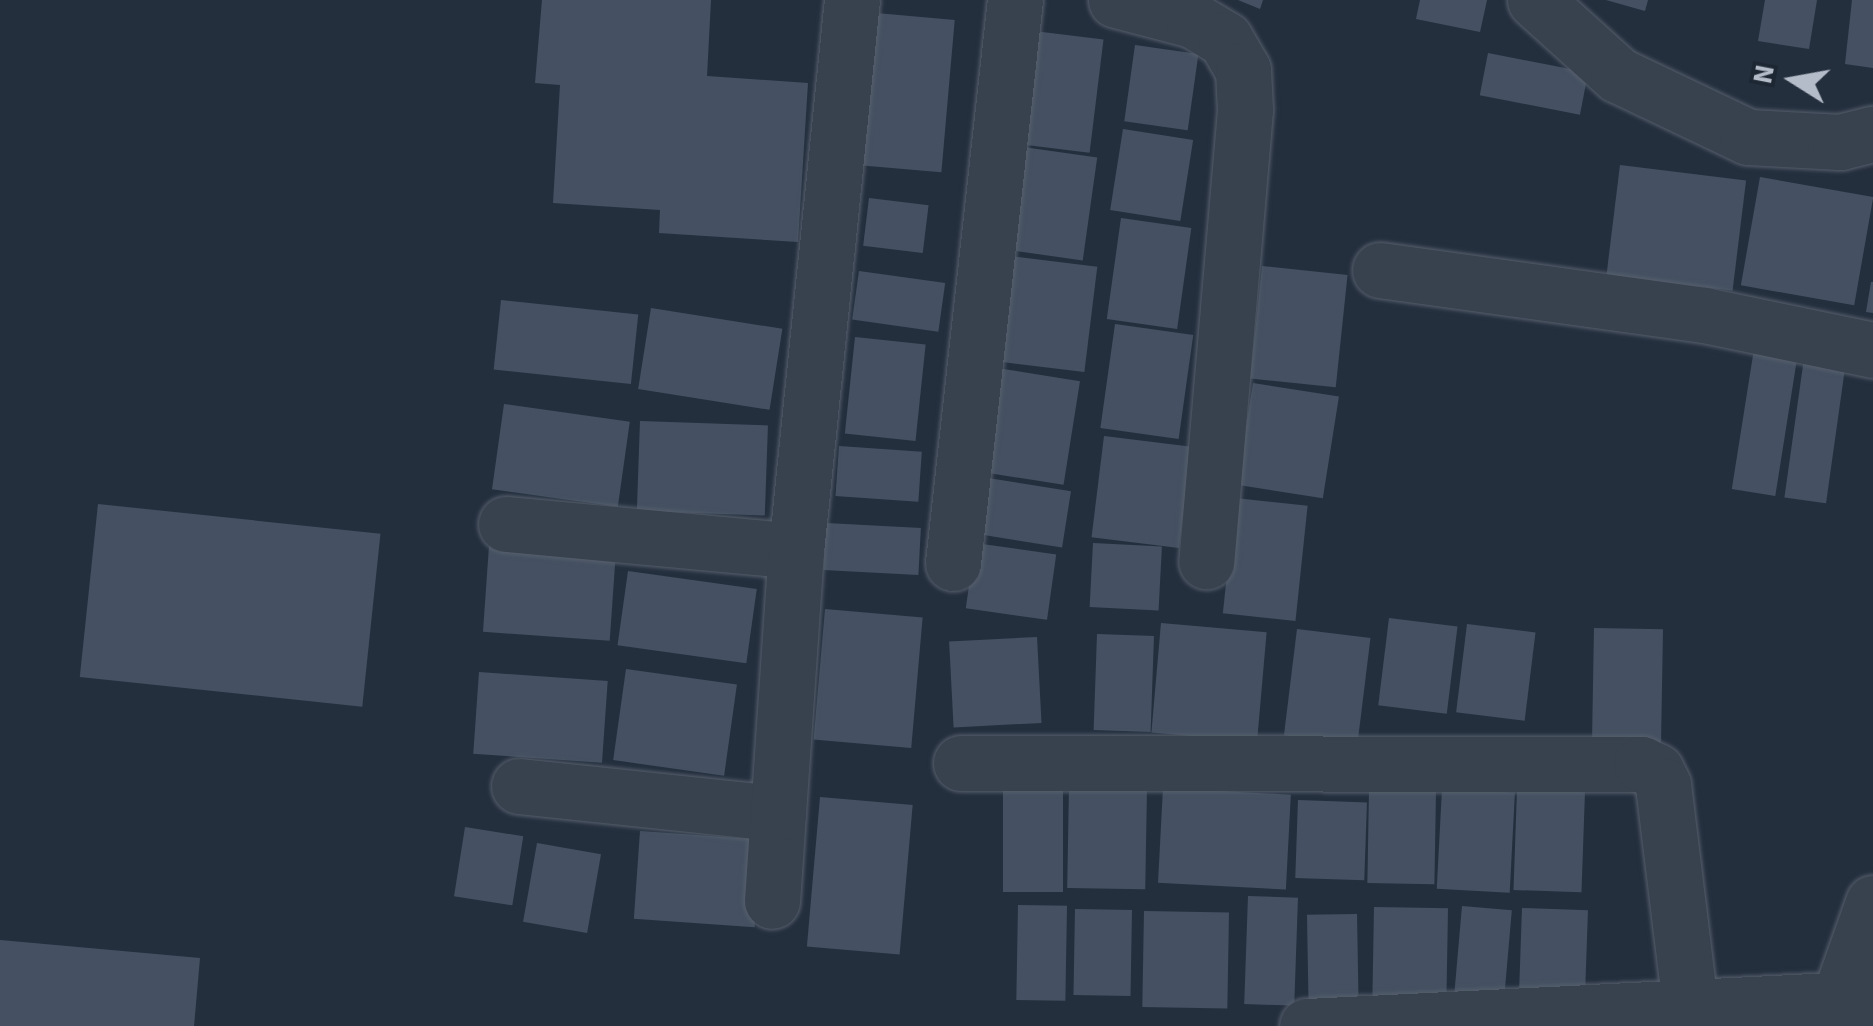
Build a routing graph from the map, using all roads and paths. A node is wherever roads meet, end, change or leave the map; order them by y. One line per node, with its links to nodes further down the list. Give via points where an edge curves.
1 (852, 0): 9 (street)
2 (1015, 0): 11 (street)
3 (1116, 0): 10 (street, via 1193,20 1225,39 1243,70 1245,110)
4 (1535, 0): 5 (street, via 1618,75 1748,138 1840,142)
5 (1873, 134)
6 (1380, 270): 7 (street, via 1704,315)
7 (1873, 350)
8 (506, 524): 9 (street)
9 (796, 551): 14 (street)
10 (1206, 561)
11 (954, 564)
12 (961, 762): 18 (street, via 1641,764 1664,785)
13 (519, 786): 14 (street)
14 (778, 814): 15 (street)
15 (772, 902)
16 (1873, 904): 17 (street)
17 (1856, 998): 19 (street)
18 (1690, 1006): 19 (street); 20 (street)
19 (1750, 1015)
20 (1307, 1026)

